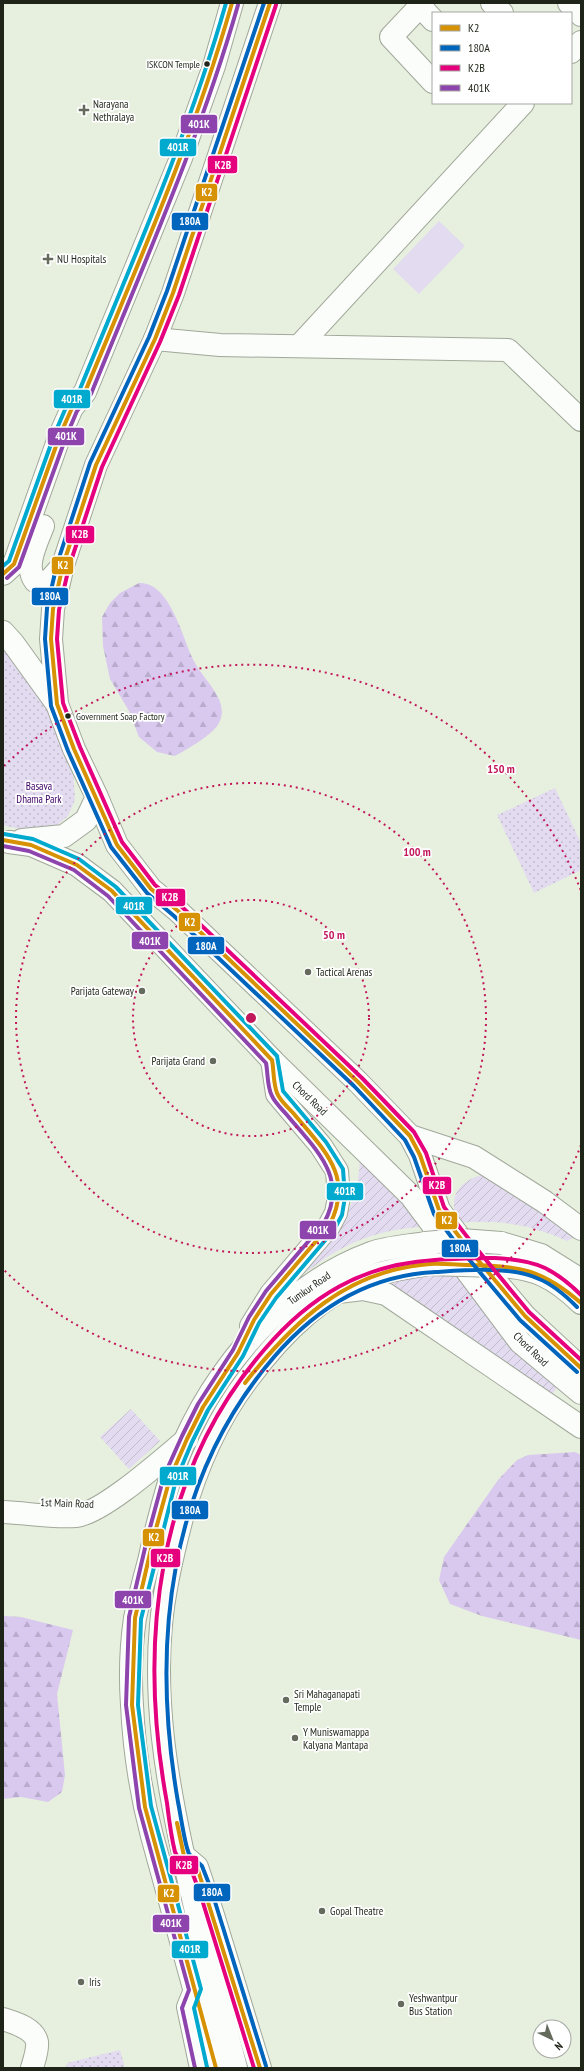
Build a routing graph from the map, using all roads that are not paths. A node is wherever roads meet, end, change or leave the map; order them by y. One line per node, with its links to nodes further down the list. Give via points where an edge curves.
1 (232, 3): 16 (main road, via 214,66 181,158)
2 (270, 3): 14 (main road, via 173,293)
3 (492, 3): 6 (main road)
4 (569, 3): 7 (main road)
5 (425, 10): 12 (main road, via 391,37)
6 (501, 12)
7 (581, 15)
8 (581, 27): 9 (main road)
9 (572, 36)
10 (581, 42): 11 (main road)
11 (572, 51)
12 (432, 81)
13 (522, 104): 15 (main road)
14 (154, 339): 15 (main road, via 220,344); 18 (main road, via 96,465)
15 (300, 345): 17 (main road, via 508,350)
16 (85, 392): 18 (main road, via 83,412 30,566 31,576 35,581 48,582); 19 (main road, via 72,408 60,435 14,564)
17 (581, 420)
18 (63, 565): 21 (main road, via 53,609 50,639)
19 (3, 574)
20 (3, 632): 21 (main road)
21 (57, 704): 22 (main road, via 74,749)
22 (97, 797): 23 (main road, via 86,820 64,836); 25 (main road, via 117,845 151,889 178,911 352,1076)
23 (6, 841): 24 (main road, Chord Road, via 32,845 77,865 112,891)
24 (272, 1060): 30 (main road, via 277,1094 321,1146 337,1171 339,1197 336,1213 329,1226 271,1294); 32 (main road, Chord Road, via 411,1196 520,1342)
25 (410, 1136): 26 (main road, via 474,1157 545,1202); 31 (main road, via 420,1155 439,1210 525,1316)
26 (581, 1229)
27 (581, 1280): 30 (main road, Tumkur Road, bridge, via 541,1255 501,1243 461,1240 425,1243 372,1253 336,1270 296,1296 268,1319)
28 (338, 1292): 29 (main road, Tumkur Road, bridge, via 370,1277 428,1264 516,1266 536,1271 556,1282); 33 (main road, via 363,1289 386,1294); 38 (main road, Tumkur Road, via 296,1323 260,1363 230,1403 210,1440 192,1484 175,1543 161,1624 160,1691 167,1774)
29 (581, 1303)
30 (238, 1352): 34 (main road, Tumkur Road, via 203,1407)
31 (581, 1368)
32 (581, 1394)
33 (581, 1427)
34 (186, 1440): 36 (main road, via 129,1487); 39 (main road, Tumkur Road, via 170,1478 135,1618 132,1706 144,1800)
35 (3, 1499): 36 (main road, 1st Main Road)
36 (102, 1505): 37 (main road, 1st Main Road, via 78,1516)
37 (3, 1512)
38 (184, 1856): 44 (main road, Tumkur Road, via 190,1890); 45 (main road, via 197,1867)
39 (195, 1990): 42 (main road, via 188,2008); 43 (main road, Tumkur Road)
40 (3, 2019): 41 (main road, via 25,2028 33,2035 37,2042)
41 (32, 2068)
42 (201, 2068)
43 (216, 2068)
44 (236, 2068)
45 (260, 2068)

